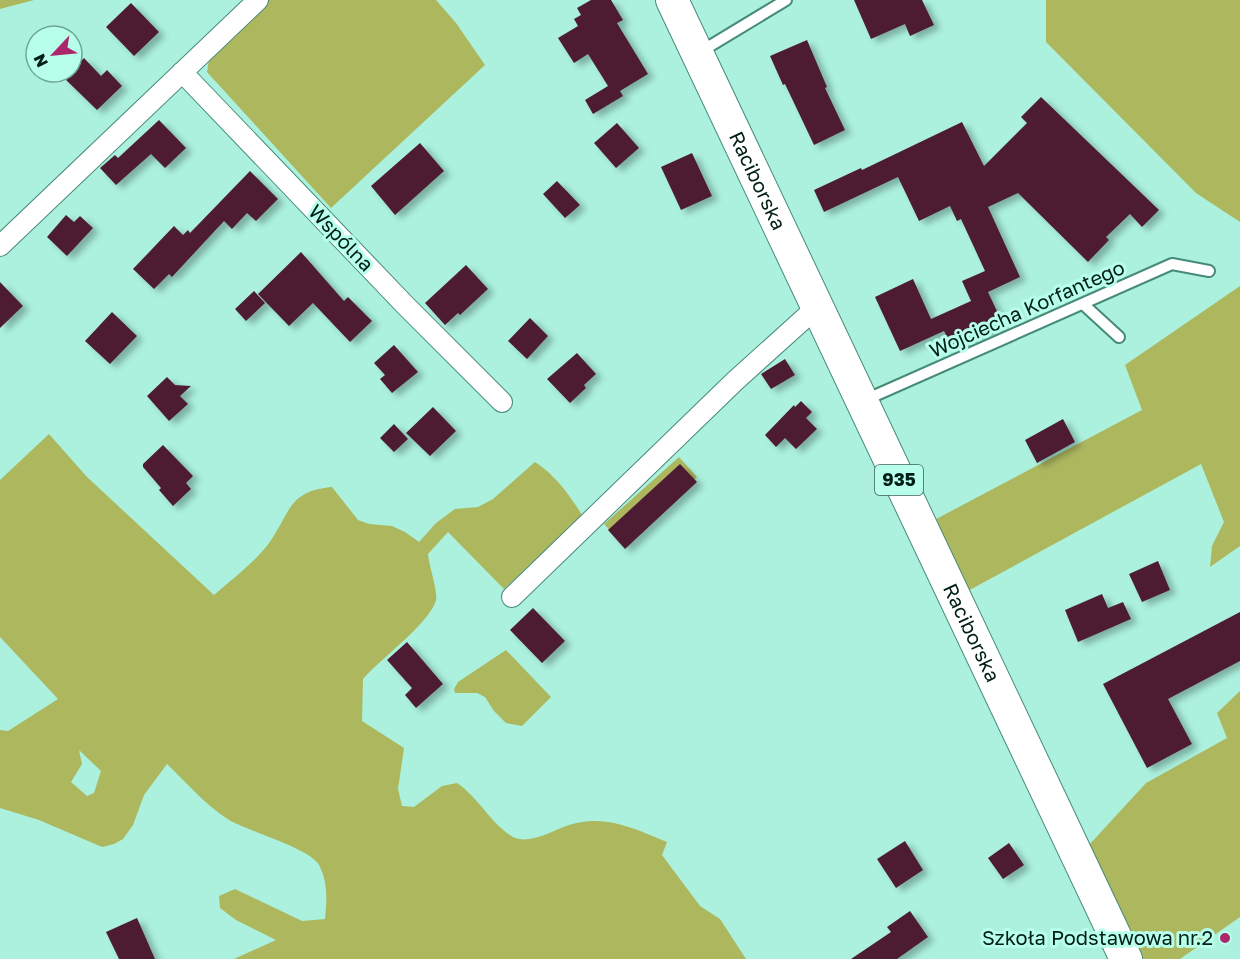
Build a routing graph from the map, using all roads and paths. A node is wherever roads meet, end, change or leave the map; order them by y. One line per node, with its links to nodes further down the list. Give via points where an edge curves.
1 (258, 0): 5 (street)
2 (672, 0): 4 (main road, Raciborska / 935)
3 (786, 0): 4 (lane)
4 (697, 54): 9 (main road, Raciborska / 935)
5 (182, 72): 6 (street); 11 (street, Wspólna)
6 (0, 246)
7 (1209, 272): 8 (lane, Wojciecha Korfantego, via 1172,264)
8 (1083, 304): 10 (lane); 12 (lane, Wojciecha Korfantego)
9 (817, 307): 12 (main road, Raciborska / 935); 13 (street)
10 (1119, 337)
11 (502, 402)
12 (862, 402): 14 (main road, Raciborska / 935)
13 (512, 597)
14 (1126, 959)

